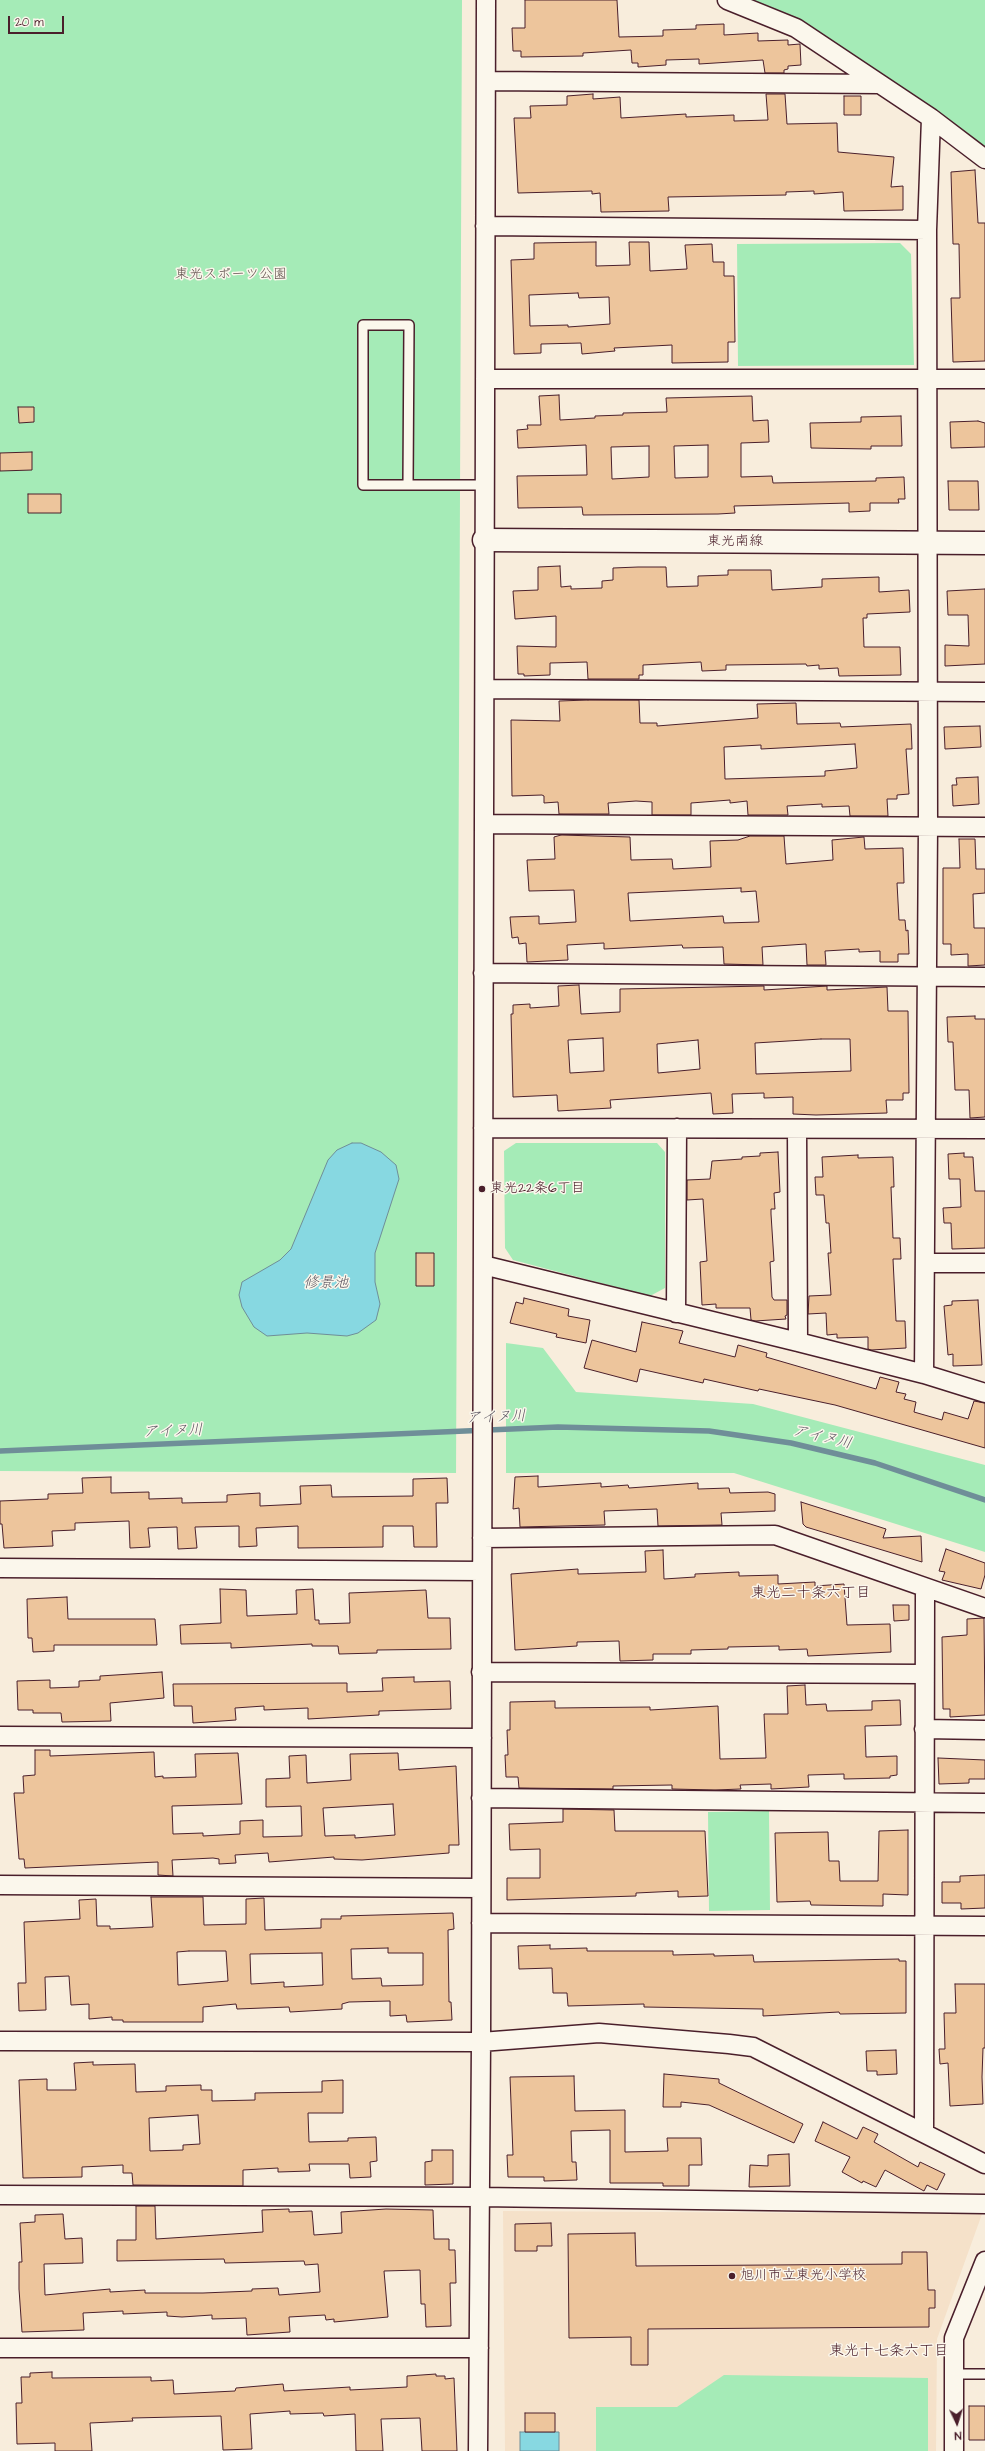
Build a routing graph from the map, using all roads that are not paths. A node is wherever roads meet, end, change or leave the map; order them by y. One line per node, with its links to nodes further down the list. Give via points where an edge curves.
1 (486, 0): 3 (street)
2 (727, 0): 4 (street, via 796,28)
3 (486, 81): 4 (street); 7 (street)
4 (880, 84): 5 (street)
5 (931, 118): 6 (street); 8 (street)
6 (985, 159)
7 (485, 226): 8 (street); 9 (street)
8 (927, 230): 10 (street)
9 (485, 378): 10 (street); 13 (street)
10 (929, 378): 11 (street); 15 (street)
11 (985, 379)
12 (408, 485): 12 (lane, via 363,485 363,325 408,325); 13 (lane)
13 (484, 485): 14 (street)
14 (484, 540): 15 (street, 東光南線); 17 (street)
15 (928, 543): 16 (street, 東光南線); 18 (street)
16 (985, 544)
17 (485, 689): 18 (street); 20 (street)
18 (927, 692): 19 (street); 21 (street)
19 (985, 692)
20 (484, 824): 21 (street); 23 (street)
21 (928, 826): 22 (street); 24 (street)
22 (985, 827)
23 (483, 973): 24 (street); 26 (street)
24 (926, 977): 25 (street); 29 (street)
25 (985, 977)
26 (483, 1128): 27 (street); 33 (street)
27 (677, 1128): 28 (street); 34 (street)
28 (798, 1129): 29 (street); 35 (street)
29 (926, 1129): 30 (street); 31 (street)
30 (985, 1129)
31 (927, 1263): 32 (street); 36 (street)
32 (985, 1263)
33 (483, 1265): 34 (street); 38 (street)
34 (676, 1313): 35 (street)
35 (798, 1342): 36 (street)
36 (924, 1374): 37 (street)
37 (985, 1392)
38 (482, 1538): 40 (street); 41 (street, via 775,1534)
39 (0, 1568): 40 (street)
40 (482, 1571): 43 (street)
41 (925, 1588): 42 (street); 44 (street)
42 (985, 1608)
43 (482, 1672): 44 (street); 48 (street)
44 (924, 1674): 45 (street)
45 (924, 1729): 46 (street); 50 (street)
46 (985, 1730)
47 (0, 1736): 48 (street)
48 (482, 1738): 49 (street)
49 (482, 1798): 50 (street); 53 (street)
50 (924, 1802): 51 (street); 55 (street)
51 (985, 1803)
52 (0, 1885): 53 (street)
53 (481, 1888): 54 (street)
54 (481, 1923): 55 (street); 58 (street)
55 (924, 1926): 56 (street); 59 (street)
56 (985, 1926)
57 (0, 2041): 58 (street)
58 (481, 2042): 59 (street, via 599,2033 753,2047); 62 (street)
59 (924, 2133): 60 (street)
60 (985, 2164)
61 (0, 2195): 62 (street)
62 (480, 2197): 63 (street); 66 (street)
63 (985, 2204)
64 (985, 2261): 67 (street, via 954,2338)
65 (0, 2348): 66 (street)
66 (479, 2348): 69 (street)
67 (954, 2374): 68 (lane); 70 (street)
68 (985, 2374)
69 (478, 2451)
70 (954, 2451)

